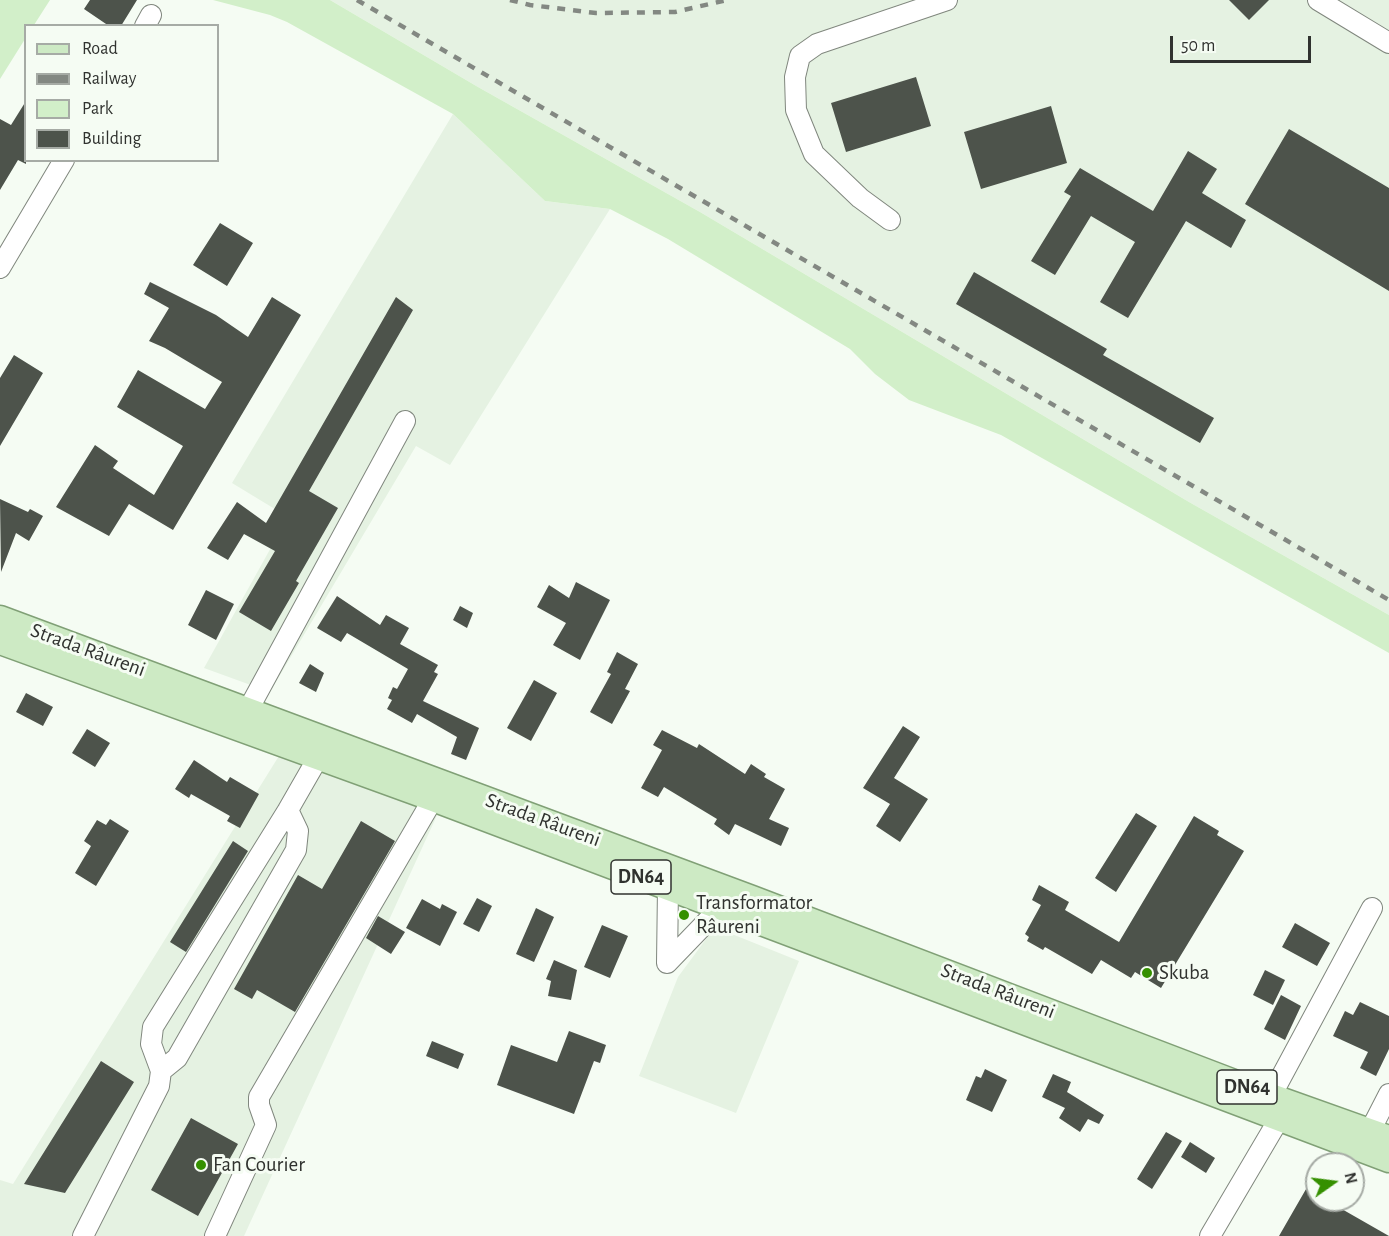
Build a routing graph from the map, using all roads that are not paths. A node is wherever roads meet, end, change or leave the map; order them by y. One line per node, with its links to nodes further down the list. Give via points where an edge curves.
1 (947, 0): 5 (street, via 817,44 800,56 795,78 796,110 814,154 860,198)
2 (1318, 0): 3 (street)
3 (1389, 43)
4 (63, 162): 6 (street)
5 (890, 220)
6 (0, 268)
7 (405, 421): 10 (street)
8 (0, 618): 10 (main road, Strada Râureni / DN64)
9 (0, 642): 11 (main road, Strada Râureni / DN64)
10 (248, 710): 18 (main road, Strada Râureni / DN64)
11 (319, 756): 12 (main road, Strada Râureni / DN64); 13 (street)
12 (433, 799): 14 (main road, Strada Râureni / DN64); 25 (street, via 259,1097 266,1125)
13 (288, 810): 17 (street, via 153,1027 151,1044); 17 (street, via 298,831 296,850 177,1058)
14 (668, 887): 15 (main road, Strada Râureni / DN64); 15 (street, via 666,963)
15 (721, 907): 21 (main road, Strada Râureni / DN64)
16 (1372, 908): 20 (street)
17 (161, 1071): 24 (street, via 159,1086)
18 (1210, 1072): 20 (main road, Strada Râureni / DN64); 21 (street, via 1225,1088 1271,1104)
19 (1389, 1094): 22 (street)
20 (1271, 1096): 22 (main road, Strada Râureni / DN64)
21 (1279, 1119): 22 (street, via 1289,1113 1341,1130); 23 (main road, Strada Râureni / DN64); 26 (street)
22 (1371, 1132)
23 (1389, 1160)
24 (83, 1236)
25 (215, 1236)
26 (1210, 1236)

